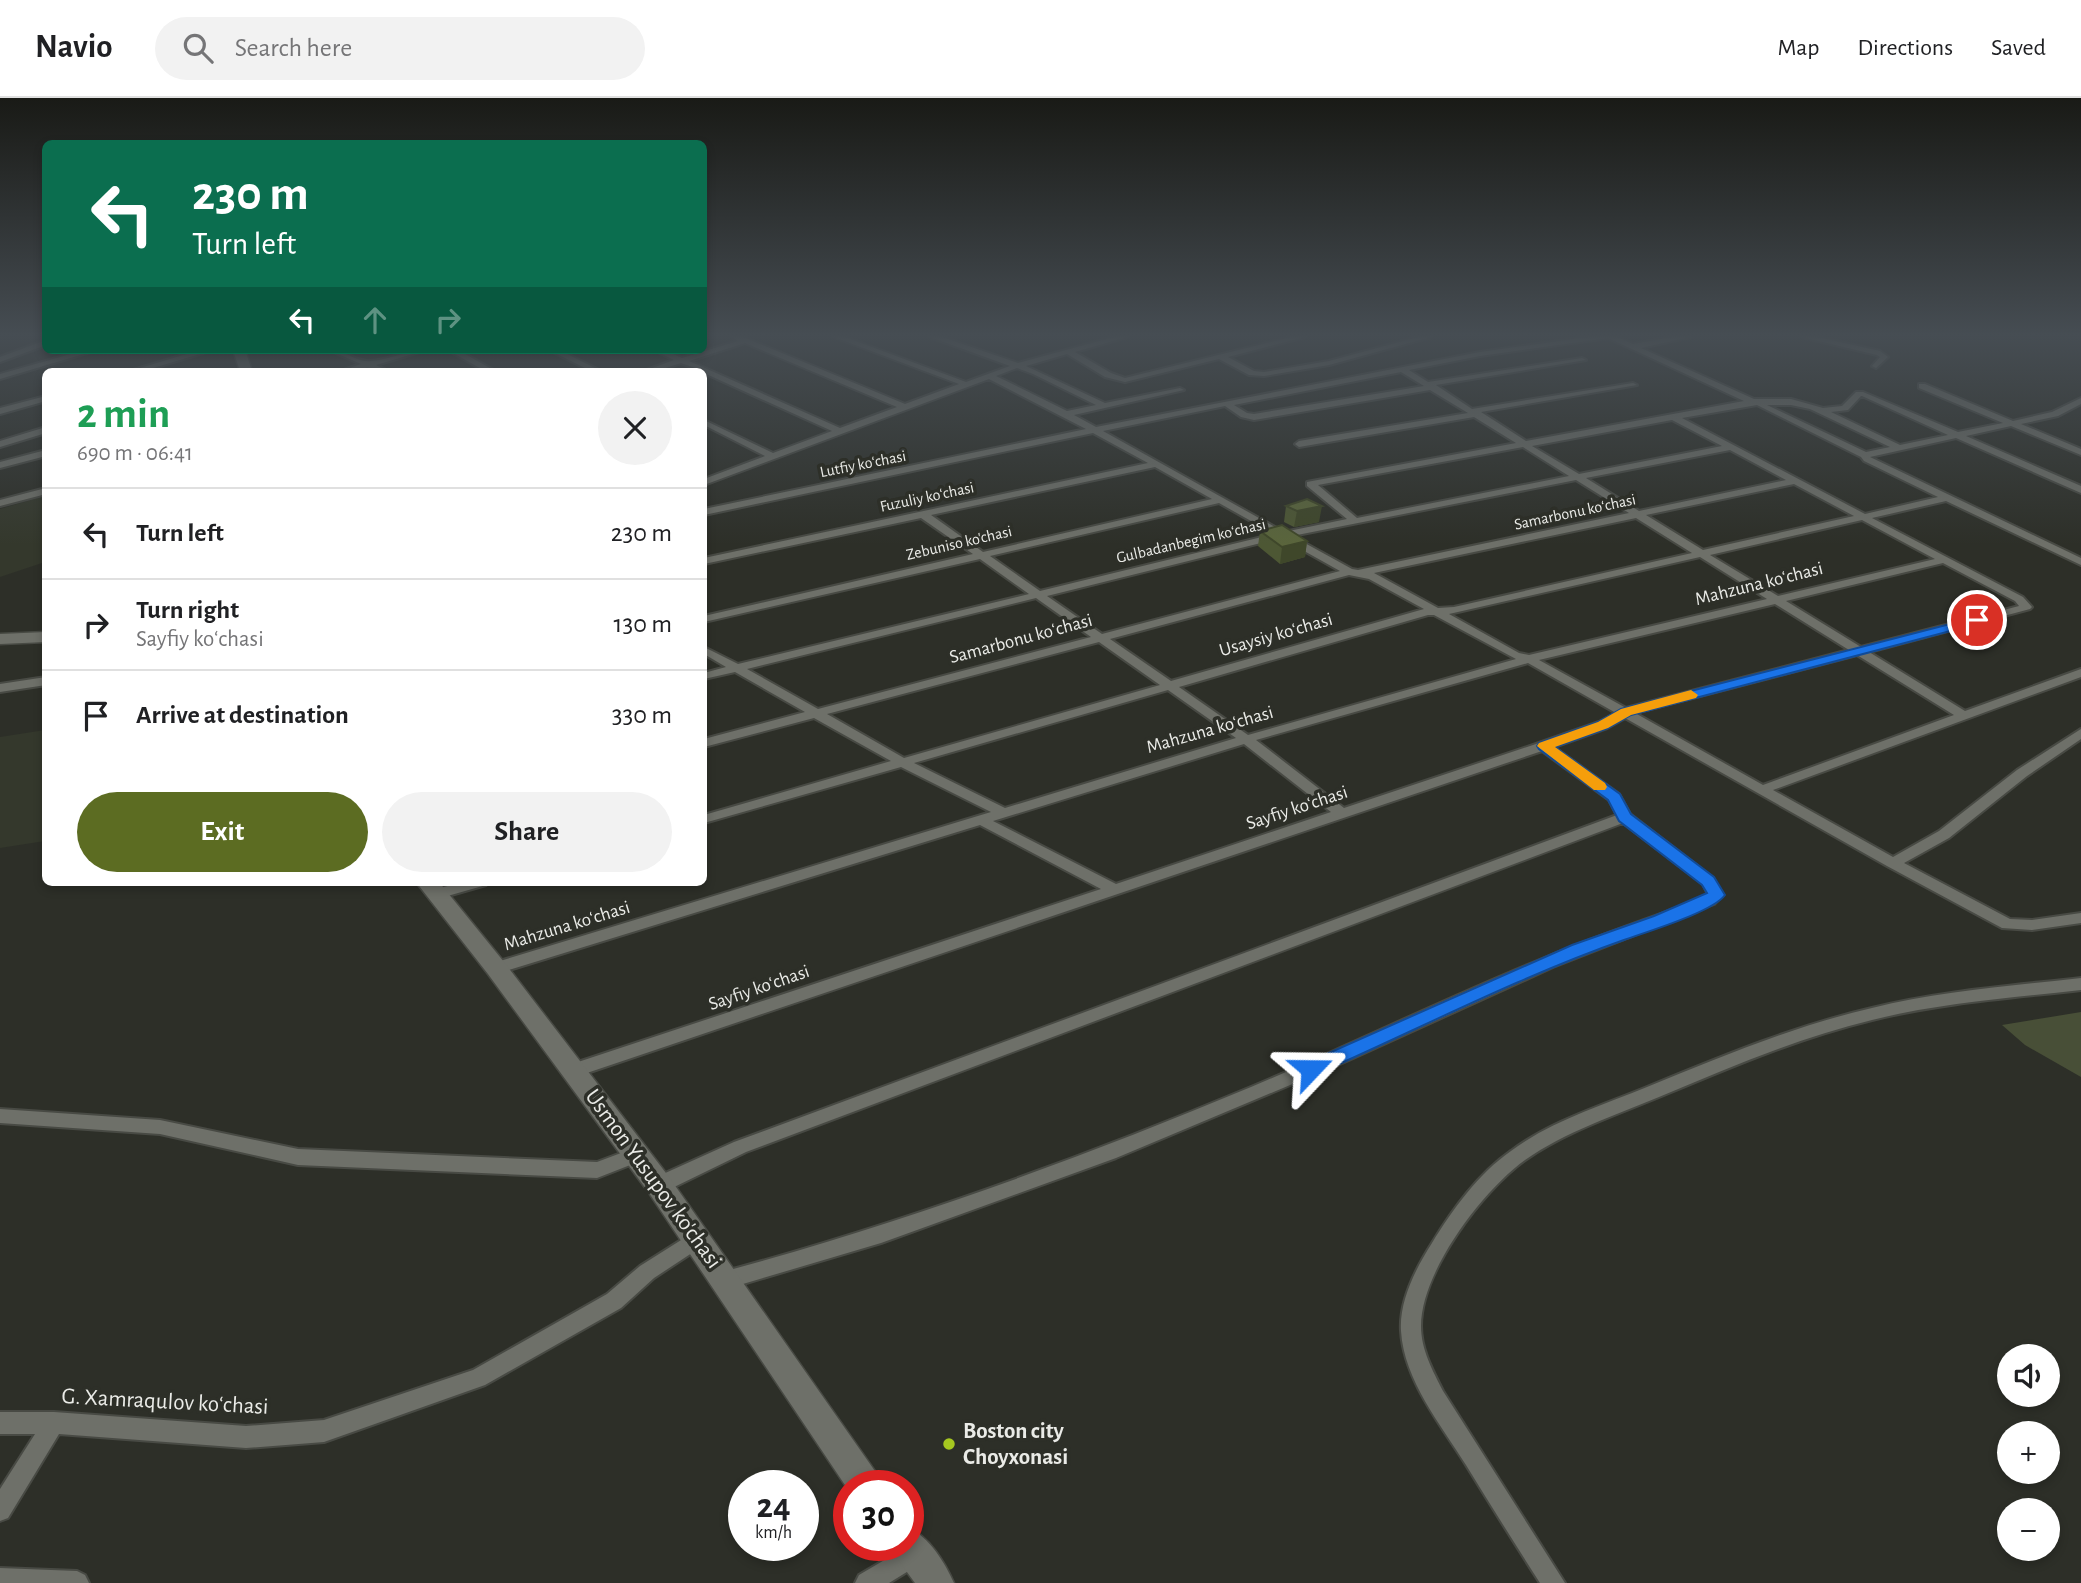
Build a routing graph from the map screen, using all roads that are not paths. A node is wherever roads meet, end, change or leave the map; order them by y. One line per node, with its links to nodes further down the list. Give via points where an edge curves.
1 (783, 406): 24 (street)
2 (1051, 406): 19 (street)
3 (1096, 406): 19 (street)
4 (1216, 406): 25 (street, Lutfiy koʻchasi)
5 (1231, 406): 6 (street, via 1254,417)
6 (1313, 406)
7 (1464, 406): 18 (street)
8 (1513, 406): 18 (street)
9 (1728, 406): 20 (street)
10 (1762, 406): 34 (street)
11 (1807, 406): 17 (street)
12 (1847, 406): 17 (street)
13 (1890, 406): 26 (street)
14 (1971, 406): 21 (street)
15 (2072, 406): 21 (street)
16 (904, 407): 24 (street)
17 (1822, 411): 31 (street)
18 (1475, 413): 27 (street); 29 (street)
19 (1066, 414): 25 (street)
20 (1672, 416): 27 (street); 30 (street)
21 (2011, 423): 26 (street); 32 (street)
22 (707, 424): 35 (street)
23 (42, 431): 28 (street)
24 (839, 431): 35 (street)
25 (1097, 431): 36 (street); 46 (street, Lutfiy koʻchasi)
26 (1956, 435): 31 (street); 41 (street)
27 (1523, 443): 38 (street); 50 (street, via 1310,484)
28 (0, 444)
29 (1299, 444)
30 (1731, 447): 38 (street, Gulbadanbegim koʻchasi); 40 (street)
31 (1898, 447): 34 (street)
32 (2081, 452)
33 (42, 454): 37 (street)
34 (1865, 455): 44 (street)
35 (772, 456): 39 (street)
36 (1157, 464): 43 (street); 47 (street, Fuzuliy koʻchasi)
37 (0, 466)
38 (1578, 477): 48 (street); 50 (street, Gulbadanbegim koʻchasi)
39 (707, 481)
40 (1795, 481): 48 (street, Samarbonu koʻchasi); 49 (street)
41 (2081, 490)
42 (42, 492): 45 (street)
43 (1222, 500): 51 (street); 52 (street, Zebuniso ko'chasi)
44 (1941, 500): 49 (street, Usaysiy koʻchasi); 56 (street); 58 (street)
45 (0, 503)
46 (707, 511)
47 (922, 514): 52 (street); 54 (street, Fuzuliy koʻchasi)
48 (1638, 514): 53 (street); 57 (street, Samarbonu koʻchasi)
49 (1866, 519): 53 (street, Usaysiy koʻchasi); 55 (street)
50 (1356, 521): 51 (street, Gulbadanbegim koʻchasi)
51 (1283, 535): 57 (street); 59 (street, Gulbadanbegim koʻchasi)
52 (978, 554): 59 (street); 62 (street, Zebuniso ko'chasi)
53 (1703, 555): 60 (street); 61 (street, Usaysiy koʻchasi)
54 (707, 560)
55 (1944, 560): 60 (street, Mahzuna koʻchasi); 66 (street, Sayfiy koʻchasi, via 2019,599 2025,608)
56 (2081, 562)
57 (1355, 572): 61 (street); 64 (street, Samarbonu koʻchasi)
58 (2081, 572)
59 (1036, 594): 64 (street); 69 (street, Gulbadanbegim koʻchasi)
60 (1774, 599): 66 (street); 68 (street, Mahzuna koʻchasi)
61 (1440, 611): 68 (street, via 1515,656); 73 (street, Usaysiy koʻchasi)
62 (707, 618)
63 (42, 637): 65 (main road)
64 (1097, 637): 73 (street); 76 (street, Samarbonu koʻchasi)
65 (0, 639)
66 (1858, 651): 75 (street, Sayfiy koʻchasi); 77 (street)
67 (707, 652): 69 (street)
68 (1529, 659): 75 (street); 79 (street, Mahzuna koʻchasi)
69 (737, 668): 71 (street, Gulbadanbegim koʻchasi); 76 (street)
70 (2081, 673): 77 (street)
71 (707, 675)
72 (42, 682): 74 (street)
73 (1169, 686): 79 (street); 82 (street, Usaysiy koʻchasi)
74 (0, 688)
75 (1626, 712): 81 (street, Sayfiy koʻchasi); 83 (street)
76 (816, 714): 80 (street, Samarbonu koʻchasi); 82 (street)
77 (1963, 715): 83 (street)
78 (2081, 733): 89 (street, via 1951,830)
79 (1246, 739): 84 (street, Mahzuna koʻchasi); 85 (street)
80 (707, 742)
81 (1544, 746): 85 (street, Sayfiy koʻchasi); 86 (street, via 1614,797)
82 (904, 763): 84 (street); 87 (street, Usaysiy koʻchasi)
83 (1764, 789): 89 (street)
84 (1002, 812): 88 (street, Mahzuna koʻchasi)
85 (1341, 813): 91 (street, Sayfiy koʻchasi)
86 (1625, 817): 98 (street, via 740,1147); 100 (street, via 1708,881 1716,895 1660,921 1578,949 1161,1132 935,1217)
87 (707, 818)
88 (979, 819): 91 (street); 93 (street, Mahzuna koʻchasi)
89 (1892, 863): 92 (street, via 2007,923 2032,925)
90 (432, 888): 93 (main road, Usmon Yusupov ko'chasi)
91 (1114, 889): 95 (street, Sayfiy koʻchasi)
92 (2081, 918)
93 (496, 968): 95 (main road, Usmon Yusupov ko'chasi)
94 (2081, 984): 111 (street, via 1885,1011 1797,1035 1574,1125 1497,1173 1464,1211 1420,1285 1411,1323 1413,1340 1436,1398)
95 (575, 1070): 97 (main road, Usmon Yusupov ko'chasi)
96 (0, 1116): 97 (street, via 160,1127 298,1157 597,1170)
97 (637, 1155): 98 (main road, Usmon Yusupov ko'chasi)
98 (659, 1185): 99 (main road, Usmon Yusupov ko'chasi)
99 (698, 1239): 100 (main road, Usmon Yusupov ko'chasi); 102 (street, G. Xamraqulov koʻchasi, via 647,1272 614,1301 478,1378 324,1431 246,1437)
100 (726, 1280): 103 (main road, Usmon Yusupov ko'chasi)
101 (0, 1423): 102 (street, G. Xamraqulov koʻchasi)
102 (54, 1423): 104 (street)
103 (854, 1470)
104 (0, 1510)
105 (896, 1561): 109 (street)
106 (920, 1561): 110 (main road)
107 (0, 1580): 108 (street)
108 (77, 1583)
109 (867, 1583)
110 (936, 1583)
111 (1553, 1583)

